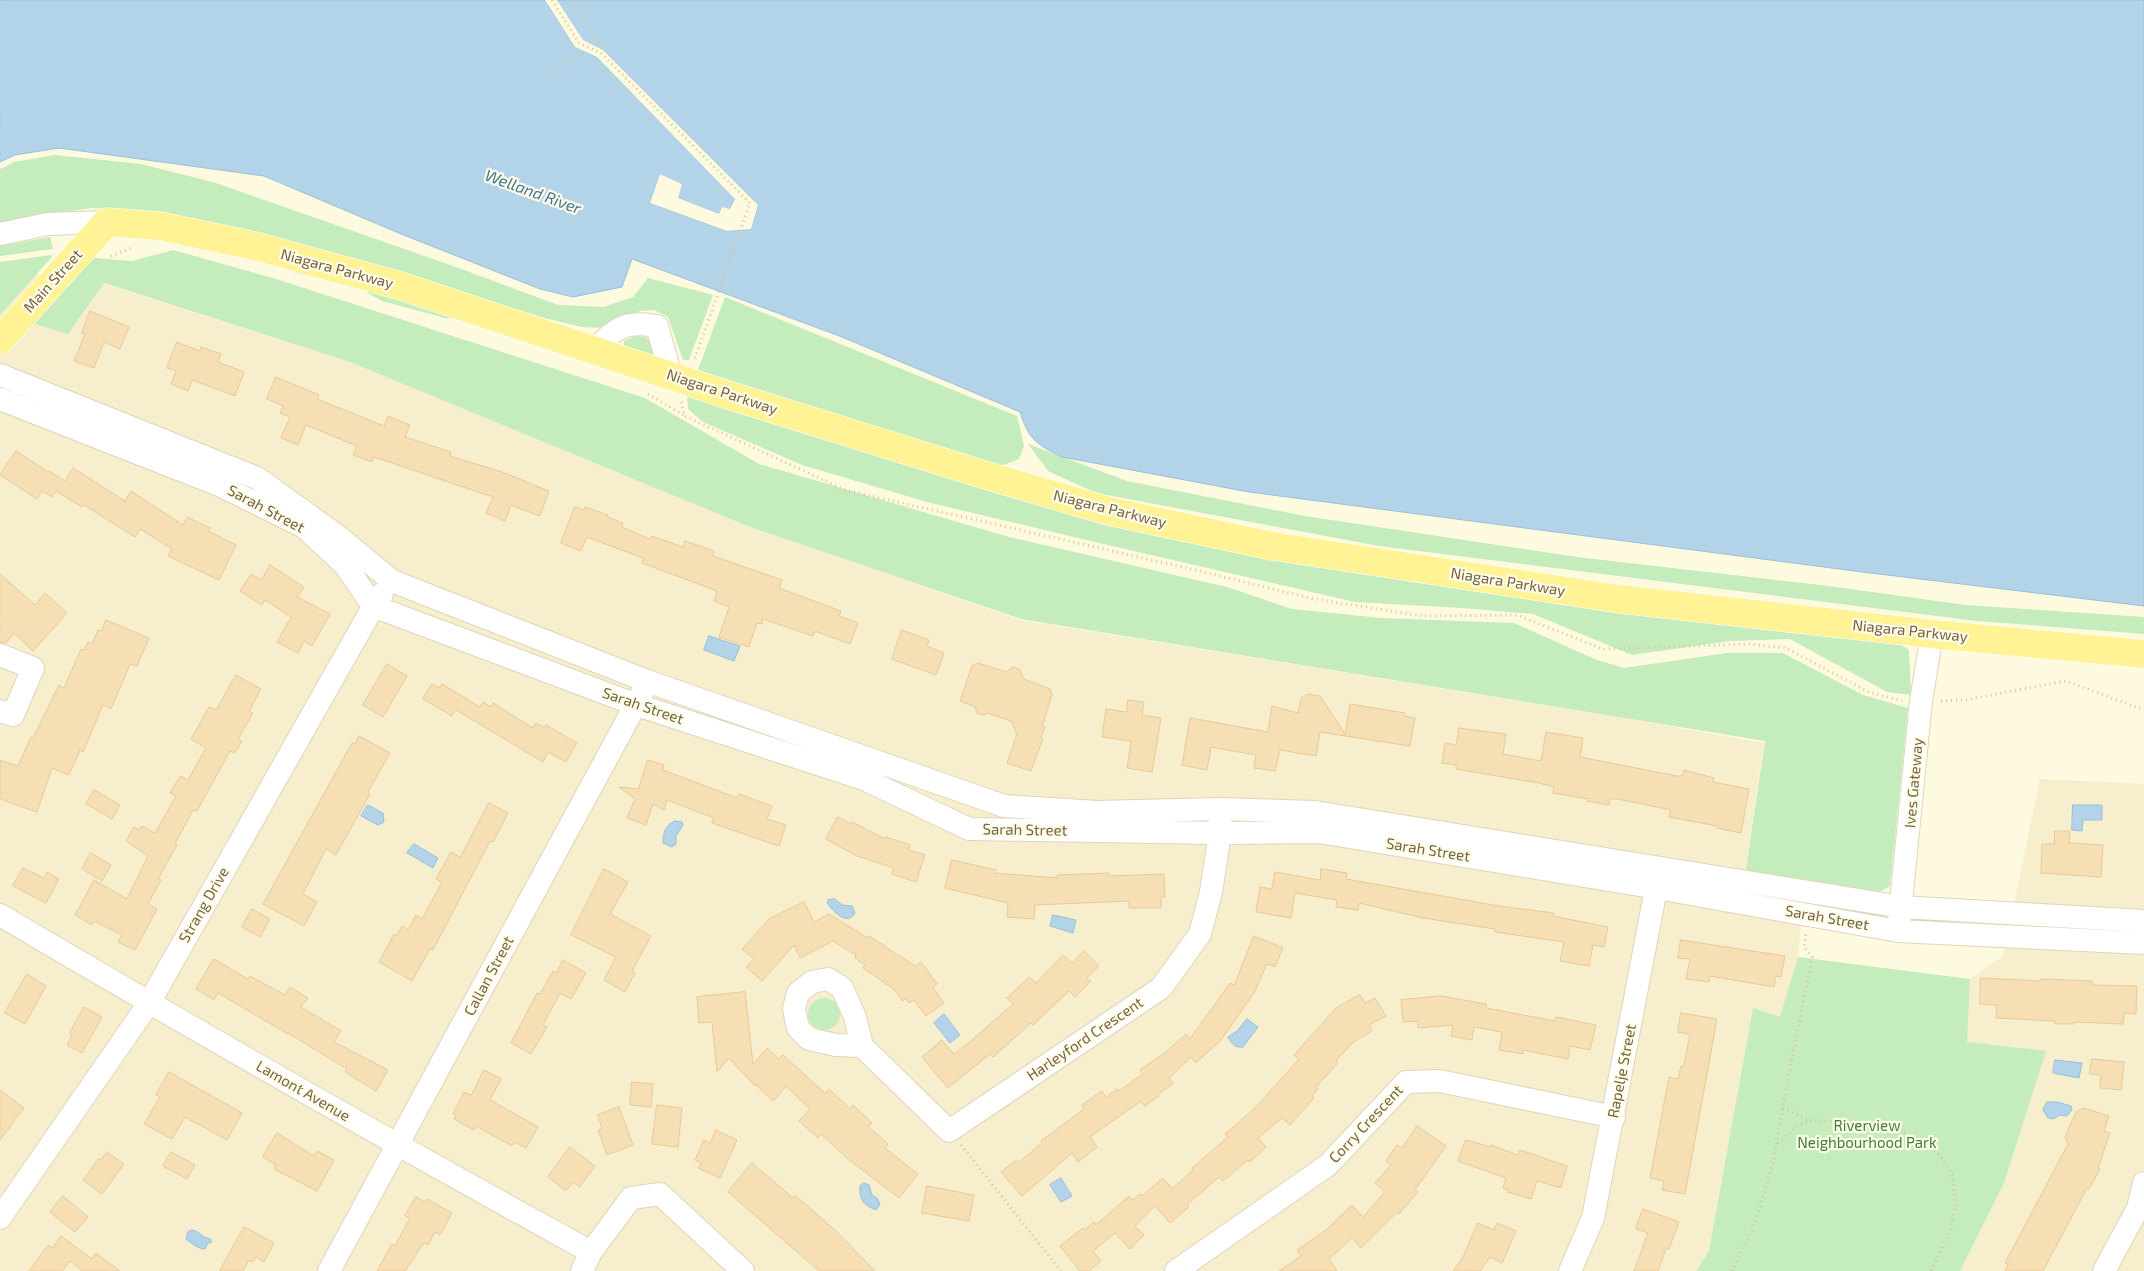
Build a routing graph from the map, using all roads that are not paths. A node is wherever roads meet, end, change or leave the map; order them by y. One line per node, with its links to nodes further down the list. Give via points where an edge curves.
1 (107, 222): 2 (street, via 48,224); 3 (main road, Main Street); 4 (main road, Niagara Parkway, via 160,226 255,246 401,286)
2 (0, 234)
3 (0, 340)
4 (595, 350): 6 (main road, Niagara Parkway); 6 (street, via 611,332 639,322 656,326)
5 (0, 375): 8 (street, Sarah Street, via 257,478 339,537)
6 (671, 376): 10 (main road, Niagara Parkway, via 1108,511 1272,546 1619,599)
7 (0, 399): 9 (street, Sarah Street, via 219,485 304,527 346,566)
8 (392, 581): 9 (street, Strang Drive); 13 (street, Sarah Street)
9 (373, 606): 14 (street, Sarah Street); 25 (street, Strang Drive)
10 (1932, 634): 11 (main road, Niagara Parkway); 20 (street, Ives Gateway, via 1922,701)
11 (2144, 654)
12 (0, 656): 15 (street, via 33,668 12,715)
13 (647, 681): 14 (street, Callan Street); 16 (street, Sarah Street)
14 (637, 705): 16 (street, Sarah Street); 28 (street, Callan Street)
15 (0, 711)
16 (868, 770): 17 (street, Sarah Street, via 1004,806 1097,812); 18 (street, Sarah Street, via 968,829)
17 (1220, 809): 18 (street, Harleyford Crescent); 19 (street, Sarah Street, via 1315,812)
18 (1220, 833): 19 (street, Sarah Street, via 1319,832); 26 (street, Harleyford Crescent, via 1212,892 1200,934 1161,988 949,1130)
19 (1658, 878): 20 (street, Sarah Street); 23 (street, Sarah Street, via 1809,915); 27 (street, Rapelje Street)
20 (1902, 907): 22 (street, Sarah Street); 23 (street, Ives Gateway)
21 (0, 915): 25 (street, Lamont Avenue)
22 (2144, 921)
23 (1898, 931): 24 (street, Sarah Street)
24 (2144, 943)
25 (149, 1003): 28 (street, Lamont Avenue); 30 (street, Strang Drive)
26 (862, 1046)
27 (1614, 1117): 34 (street, Corry Crescent, via 1440,1081 1406,1082 1328,1165); 35 (street, Rapelje Street, via 1593,1218)
28 (398, 1145): 31 (street, Lamont Avenue); 32 (street, Callan Street)
29 (2144, 1183): 36 (street, via 2138,1208)
30 (0, 1218)
31 (586, 1262): 33 (street, via 631,1198 660,1194)
32 (329, 1271)
33 (743, 1271)
34 (1176, 1271)
35 (1570, 1271)
36 (2104, 1271)

